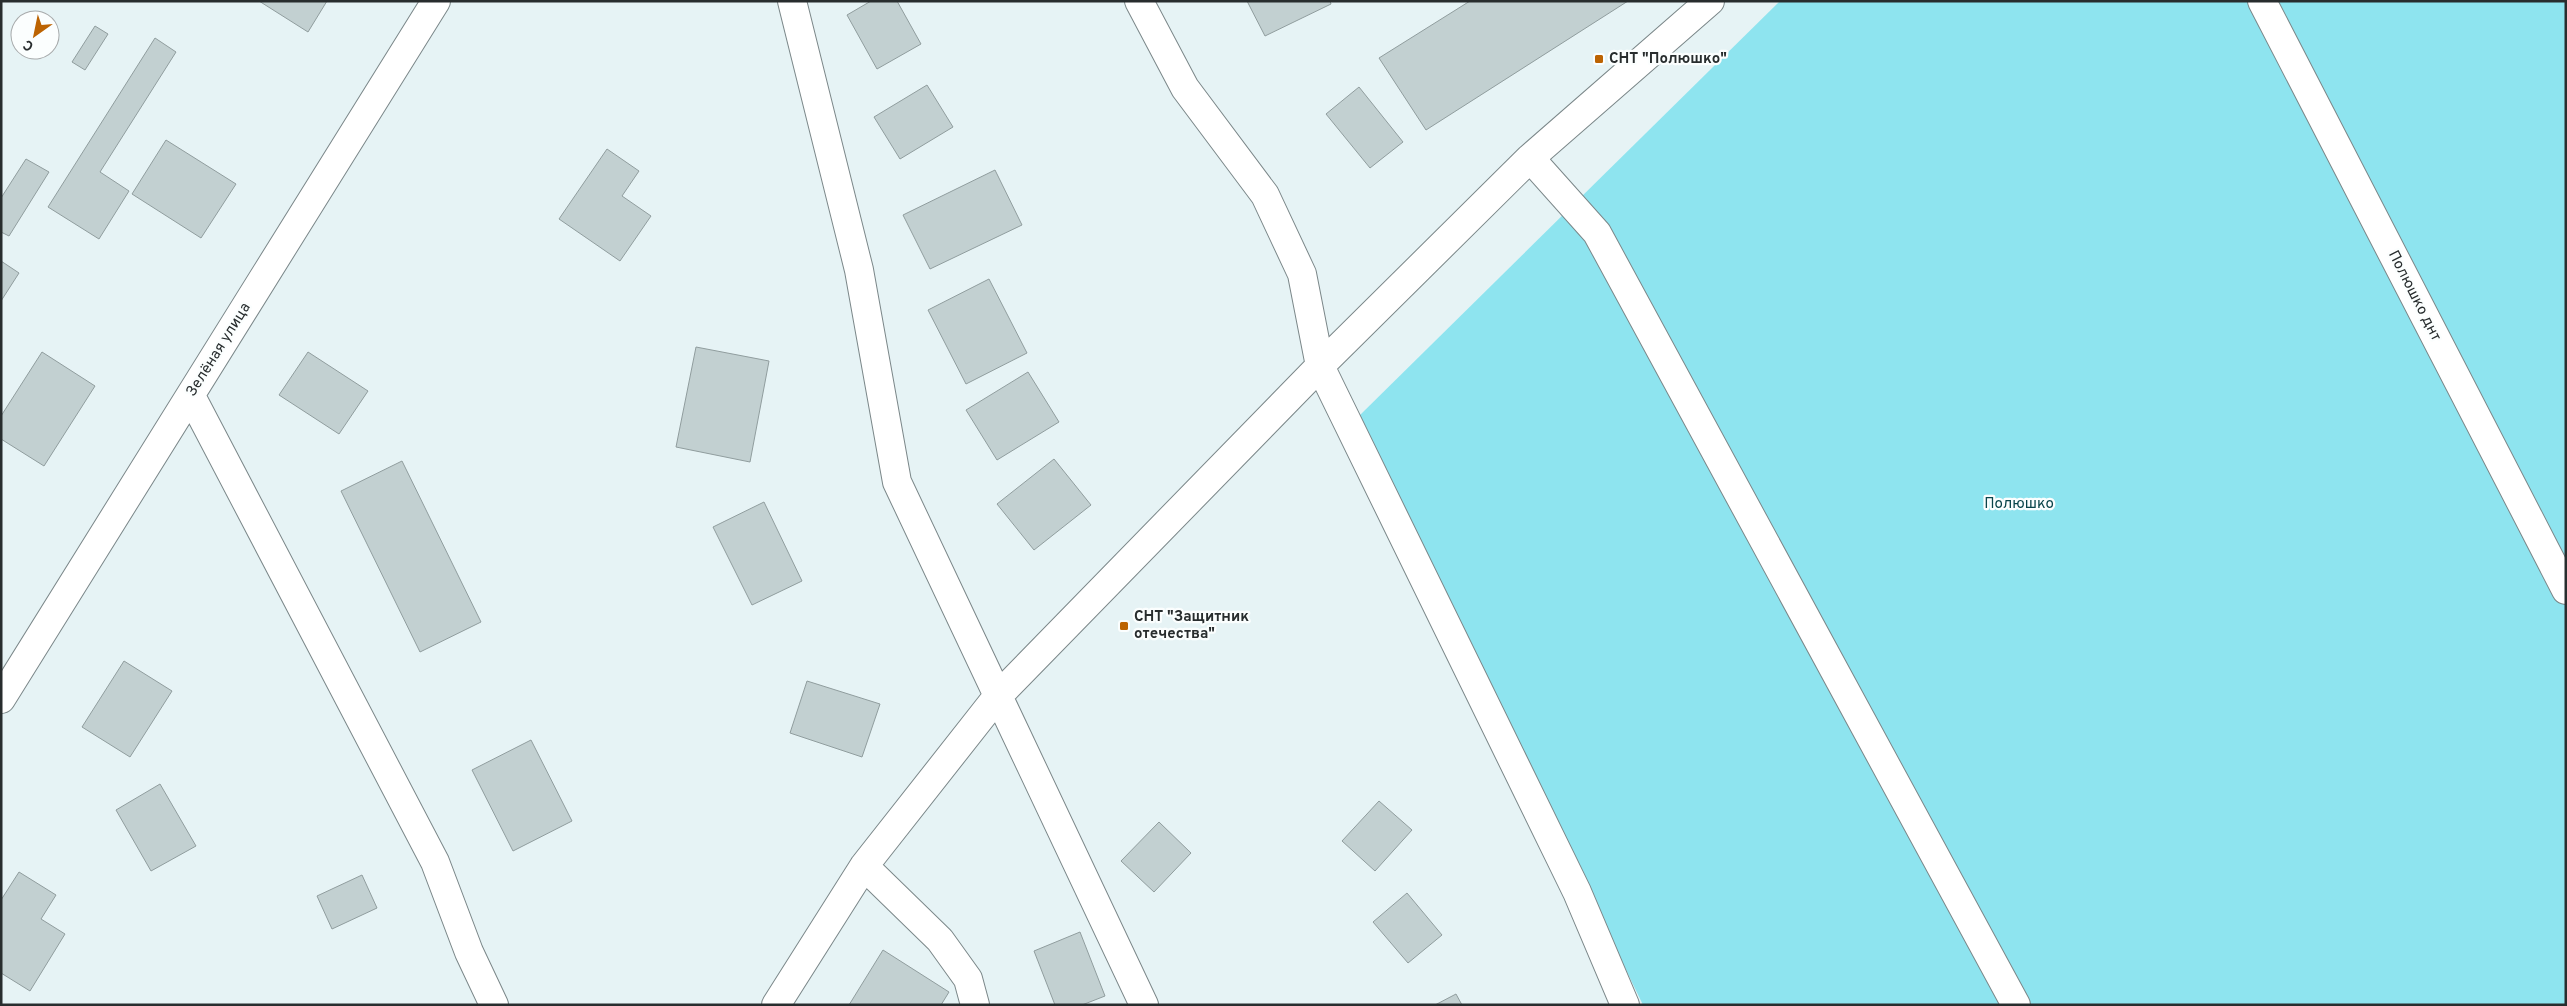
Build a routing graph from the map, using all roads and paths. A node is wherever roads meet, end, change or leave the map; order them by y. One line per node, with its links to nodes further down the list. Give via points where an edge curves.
1 (436, 1): 8 (street, Зелёная улица)
2 (792, 1): 10 (street, via 859,270 897,482)
3 (1139, 1): 7 (street, via 1185,88 1265,195 1302,274)
4 (1710, 1): 6 (street)
5 (2262, 1): 9 (street, Полюшко днт)
6 (1530, 158): 7 (street); 18 (street, via 1597,233)
7 (1320, 366): 10 (street); 17 (street, via 1577,892)
8 (191, 396): 11 (street, Зелёная улица); 13 (street, via 434,862)
9 (2566, 590)
10 (997, 696): 12 (street); 16 (street)
11 (1, 698)
12 (864, 866): 14 (street); 15 (street, via 940,940 968,979)
13 (494, 1005)
14 (776, 1005)
15 (975, 1005)
16 (1144, 1005)
17 (1625, 1005)
18 (2016, 1005)

